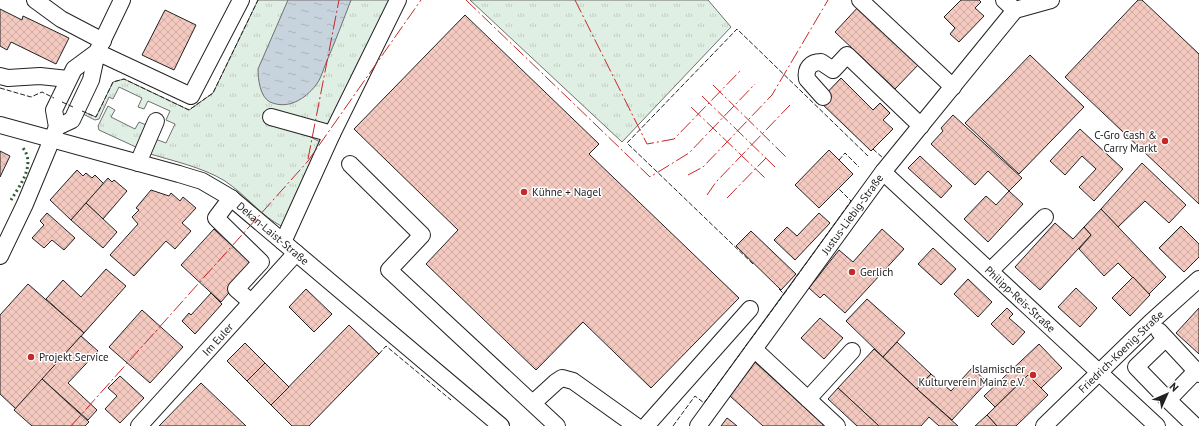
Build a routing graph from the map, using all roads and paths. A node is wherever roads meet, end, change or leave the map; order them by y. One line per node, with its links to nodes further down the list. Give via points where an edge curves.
1 (35, 0): 8 (street)
2 (122, 0): 8 (street)
3 (241, 0): 8 (street, via 191,96)
4 (398, 0): 18 (street)
5 (860, 0): 11 (street)
6 (1051, 0): 7 (street)
7 (1010, 5): 11 (street, Justus-Liebig-Straße)
8 (100, 47): 10 (street, via 74,69); 17 (street, via 91,80 72,120)
9 (0, 76): 10 (street)
10 (68, 79): 17 (street, via 54,110)
11 (952, 87): 16 (street, Justus-Liebig-Straße)
12 (823, 97): 16 (street, via 807,79 807,70 813,63 821,62 833,70 848,55)
13 (271, 117): 18 (street)
14 (156, 121): 19 (street)
15 (0, 125): 17 (street, Dekan-Laist-Straße)
16 (921, 126): 21 (street, Justus-Liebig-Straße)
17 (54, 133): 19 (street, Dekan-Laist-Straße); 26 (street)
18 (332, 134): 24 (street)
19 (138, 163): 22 (street, Dekan-Laist-Straße, via 202,182)
20 (350, 164): 39 (street, via 422,235 389,270)
21 (883, 172): 27 (street, Philipp-Reis-Straße); 33 (street, Justus-Liebig-Straße)
22 (231, 198): 24 (street, Dekan-Laist-Straße); 29 (street, via 216,218 261,262 236,289)
23 (1045, 217): 27 (street)
24 (283, 242): 25 (street, Dekan-Laist-Straße)
25 (296, 253): 29 (street, Im Euler); 41 (street, Dekan-Laist-Straße)
26 (0, 256)
27 (990, 271): 35 (street, Philipp-Reis-Straße)
28 (1199, 279): 31 (street, Friedrich-Koenig-Straße)
29 (250, 302): 40 (street, Im Euler)
30 (750, 309): 44 (street)
31 (1151, 322): 32 (street); 35 (street, Friedrich-Koenig-Straße)
32 (1165, 339): 36 (street); 38 (street, via 1136,368)
33 (754, 350): 37 (street); 45 (street, Justus-Liebig-Straße)
34 (852, 351): 37 (street)
35 (1099, 372): 47 (street, Friedrich-Koenig-Straße); 48 (street, Philipp-Reis-Straße)
36 (1198, 372): 38 (street)
37 (808, 399): 46 (street)
38 (1168, 400): 49 (street)
39 (533, 404): 42 (street); 43 (street, via 562,378 573,381)
40 (139, 426)
41 (501, 426)
42 (557, 426)
43 (636, 426)
44 (646, 426)
45 (698, 426)
46 (837, 426)
47 (1044, 426)
48 (1157, 426)
49 (1195, 426)

